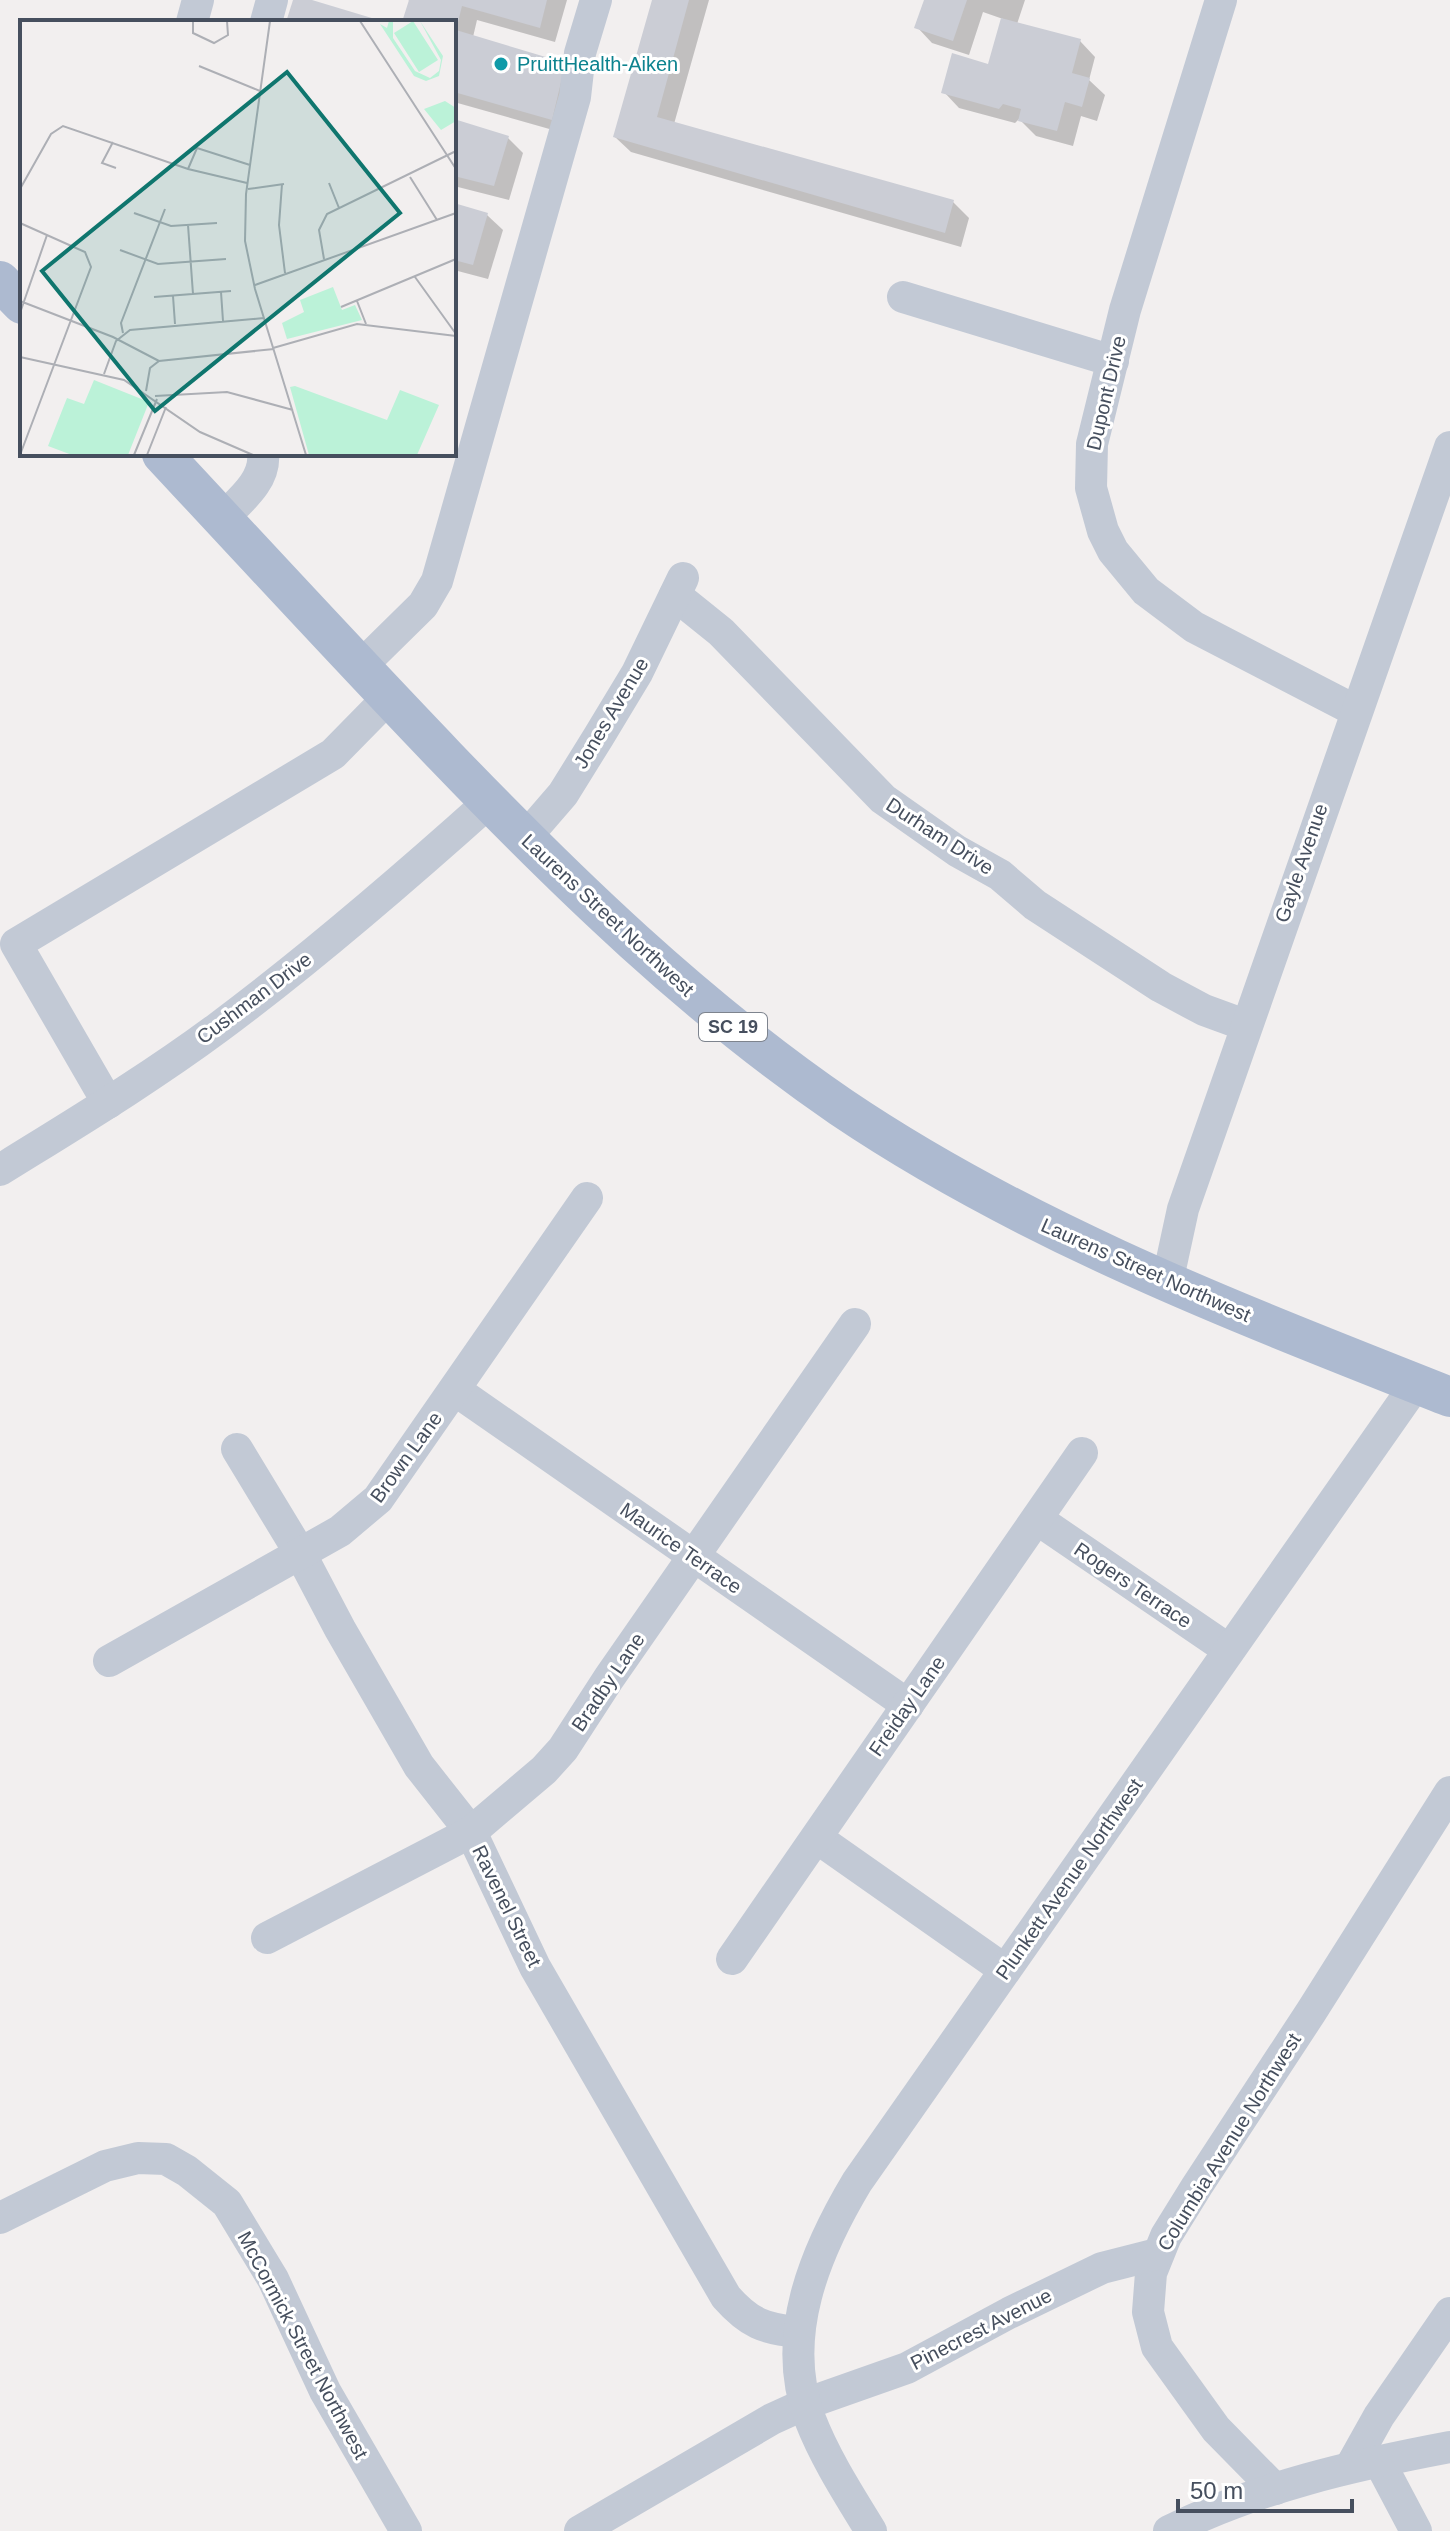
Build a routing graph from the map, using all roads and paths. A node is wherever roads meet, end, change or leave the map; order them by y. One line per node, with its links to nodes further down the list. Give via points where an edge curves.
1 (198, 0): 5 (street)
2 (272, 0): 6 (street)
3 (596, 0): 16 (street, via 580,53 575,97 437,581 423,605)
4 (1221, 0): 10 (street, Dupont Drive)
5 (193, 20)
6 (267, 20)
7 (0, 281): 9 (main road)
8 (903, 297): 10 (street)
9 (20, 302)
10 (1113, 361): 18 (street, Dupont Drive, via 1090,466 1096,510 1113,551 1146,591 1194,627)
11 (1450, 447): 18 (street, Gayle Avenue)
12 (164, 456): 14 (main road, Laurens Street Northwest / SC 19)
13 (263, 456): 14 (street, via 259,476)
14 (222, 519): 16 (main road, Laurens Street Northwest / SC 19)
15 (679, 587): 20 (street, Jones Avenue, via 599,736 563,794); 21 (street, Durham Drive, via 893,807 1161,987)
16 (360, 667): 17 (main road, Laurens Street Northwest / SC 19)
17 (389, 697): 19 (main road, Laurens Street Northwest / SC 19); 22 (street, via 333,754 16,944)
18 (1356, 711): 21 (street, Gayle Avenue)
19 (489, 802): 20 (main road, Laurens Street Northwest / SC 19); 22 (street, Cushman Drive, via 316,952)
20 (525, 838): 25 (main road, Laurens Street Northwest / SC 19, via 655,962 842,1107 1069,1238)
21 (1245, 1025): 25 (street, Gayle Avenue, via 1183,1209)
22 (108, 1103): 23 (street, Cushman Drive)
23 (0, 1170)
24 (587, 1198): 27 (street, Brown Lane)
25 (1167, 1283): 28 (main road, Laurens Street Northwest / SC 19)
26 (855, 1324): 33 (street, Bradby Lane)
27 (455, 1390): 32 (street, Brown Lane, via 378,1499 340,1531); 33 (street, Maurice Terrace)
28 (1433, 1390): 34 (street, Plunkett Avenue Northwest)
29 (237, 1449): 32 (street, Ravenel Street)
30 (1082, 1453): 31 (street, Freiday Lane)
31 (1037, 1519): 34 (street, Rogers Terrace); 36 (street, Freiday Lane)
32 (300, 1553): 35 (street, Brown Lane); 38 (street, Ravenel Street, via 419,1766)
33 (693, 1556): 36 (street, Maurice Terrace); 38 (street, Bradby Lane, via 563,1749)
34 (1229, 1650): 42 (street, Plunkett Avenue Northwest)
35 (109, 1661)
36 (908, 1705): 39 (street, Freiday Lane)
37 (1450, 1792): 44 (street, Columbia Avenue Northwest)
38 (471, 1832): 40 (street, Bradby Lane); 46 (street, Ravenel Street, via 535,1967 726,2297 750,2320)
39 (817, 1838): 41 (street, Freiday Lane); 42 (street)
40 (267, 1938)
41 (732, 1959)
42 (1005, 1970): 46 (street, Plunkett Avenue Northwest, via 839,2213 811,2280)
43 (0, 2218): 51 (street, McCormick Street Northwest, via 127,2160 166,2159 187,2171 227,2203 273,2279 325,2391)
44 (1157, 2254): 47 (street, Pinecrest Avenue, via 1102,2268 907,2368); 50 (street, Columbia Avenue Northwest, via 1148,2312 1157,2347 1216,2429)
45 (1450, 2313): 49 (street, via 1379,2416)
46 (798, 2332): 47 (street, Plunkett Avenue Northwest)
47 (805, 2404): 52 (street, Pinecrest Avenue); 53 (street)
48 (1450, 2447): 49 (street)
49 (1365, 2464): 50 (street); 55 (street)
50 (1275, 2489): 54 (street)
51 (406, 2531)
52 (580, 2531)
53 (871, 2531)
54 (1169, 2531)
55 (1416, 2531)

